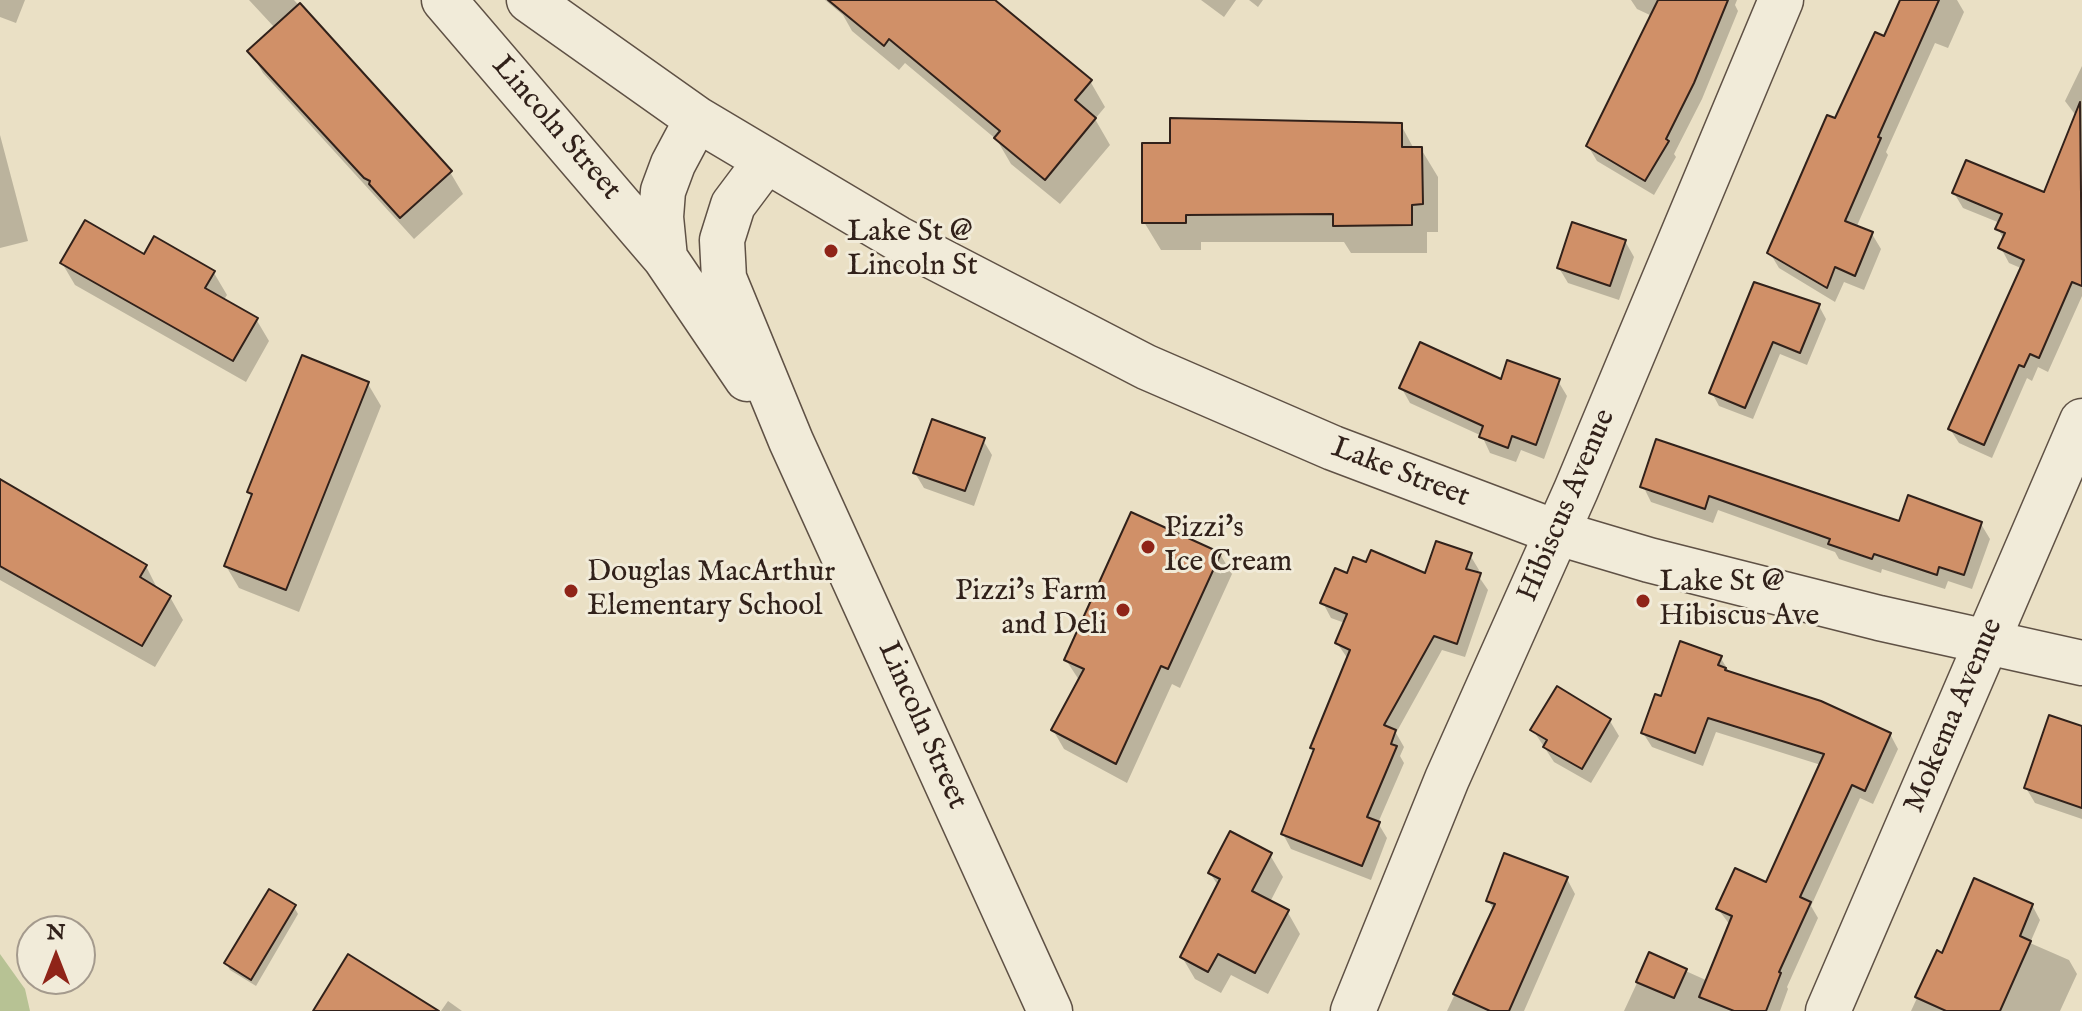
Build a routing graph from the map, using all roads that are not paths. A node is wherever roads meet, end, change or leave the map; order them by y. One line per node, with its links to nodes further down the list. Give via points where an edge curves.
1 (444, 0): 6 (street, Lincoln Street)
2 (529, 0): 4 (street)
3 (1781, 0): 9 (street, Hibiscus Avenue)
4 (697, 119): 5 (street); 6 (street, Lincoln Street, via 663,191)
5 (766, 161): 8 (street, Lincoln Street, via 733,205 722,240 724,278); 9 (street, Lake Street, via 897,238 1146,367 1333,448)
6 (665, 258): 8 (street, Lincoln Street)
7 (2082, 421): 10 (street, Mokema Avenue)
8 (791, 441): 12 (street, Lincoln Street)
9 (1558, 533): 10 (street, Lake Street, via 1767,591); 13 (street, Hibiscus Avenue, via 1447,779)
10 (1986, 643): 11 (street, Lake Street); 14 (street, Mokema Avenue)
11 (2082, 663)
12 (1050, 1011)
13 (1353, 1011)
14 (1828, 1011)

